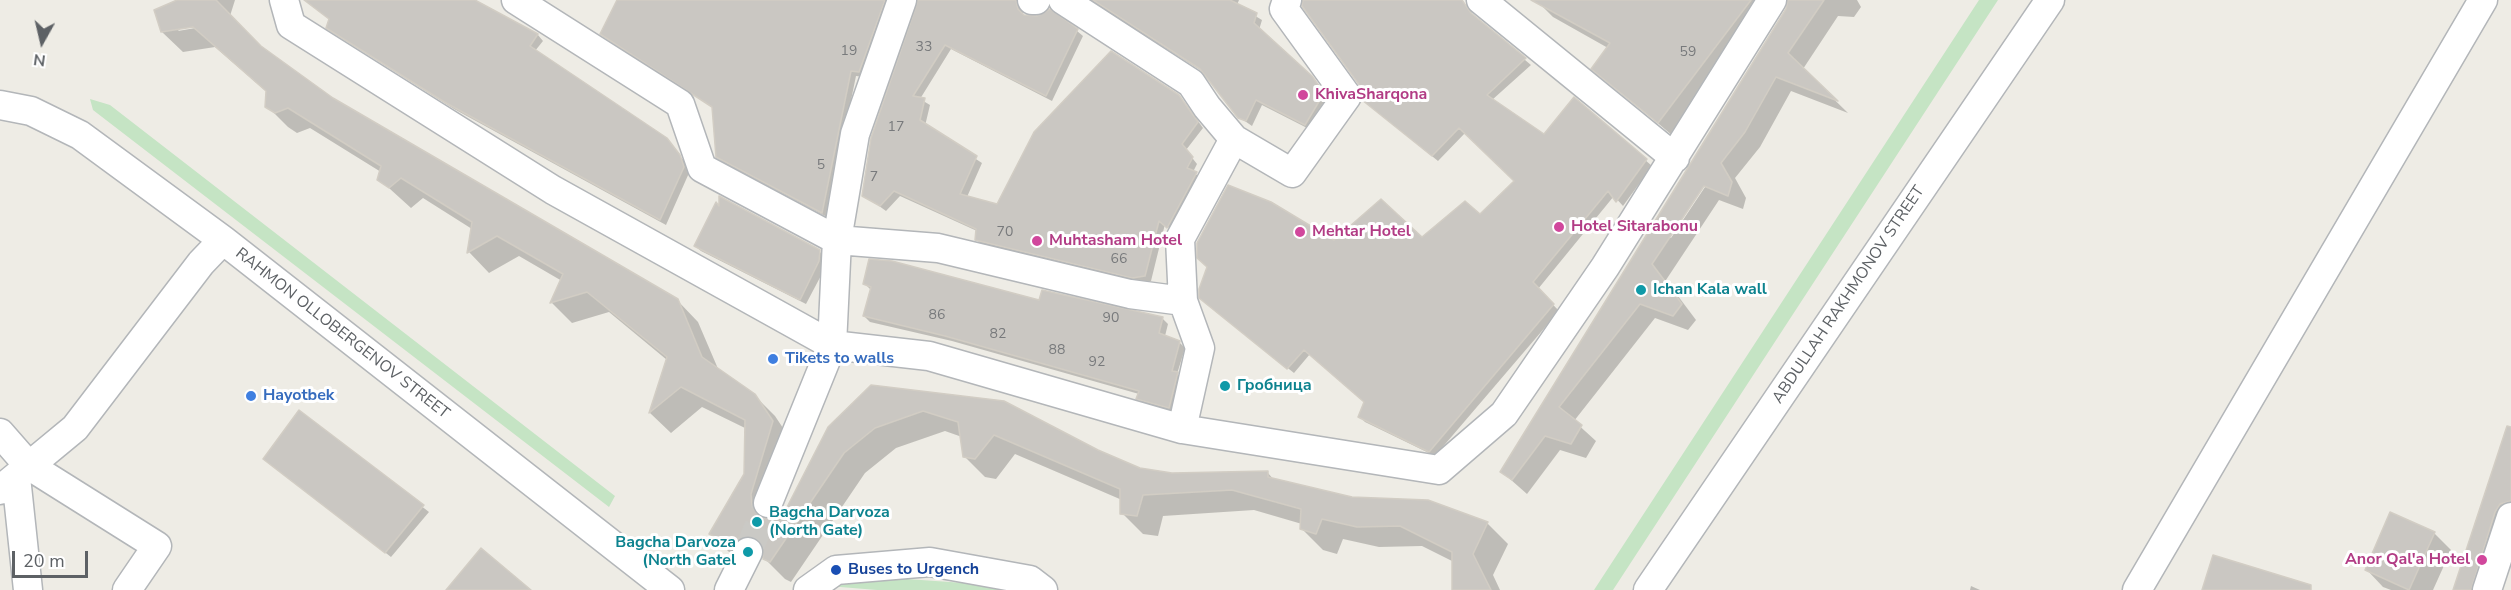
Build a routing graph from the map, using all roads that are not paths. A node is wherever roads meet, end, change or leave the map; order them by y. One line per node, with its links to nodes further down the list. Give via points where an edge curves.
1 (284, 0): 16 (street, via 291,26 553,190)
2 (516, 0): 14 (street, via 680,105 702,168)
3 (902, 0): 14 (street, via 855,134)
4 (1063, 0): 11 (street, via 1191,83)
5 (1287, 0): 11 (street, via 1284,9 1347,96 1292,173)
6 (1481, 0): 12 (street)
7 (1772, 0): 12 (street)
8 (2050, 0): 29 (street, ABDULLAH RAKHMONOV STREET)
9 (2483, 0): 30 (street)
10 (0, 105): 13 (street, RAHMON OLLOBERGENOV STREET, via 31,111 80,135)
11 (1234, 139): 15 (street, via 1180,238)
12 (1675, 158): 17 (street, via 1504,414 1439,470)
13 (223, 240): 19 (street, via 201,263 75,428); 25 (street, RAHMON OLLOBERGENOV STREET)
14 (837, 240): 15 (street, via 938,248 1130,294); 16 (street)
15 (1183, 301): 17 (street, via 1200,348)
16 (832, 345): 17 (street, via 929,356); 20 (street)
17 (1182, 429)
18 (0, 433): 19 (street)
19 (15, 477): 23 (street); 24 (street, via 157,546)
20 (768, 503)
21 (2511, 517): 31 (street)
22 (748, 552): 26 (street)
23 (28, 590)
24 (127, 590)
25 (670, 590)
26 (729, 590)
27 (808, 590): 28 (street, via 836,570 930,562 1030,580)
28 (1042, 590)
29 (1648, 590)
30 (2137, 590)
31 (2487, 590)

